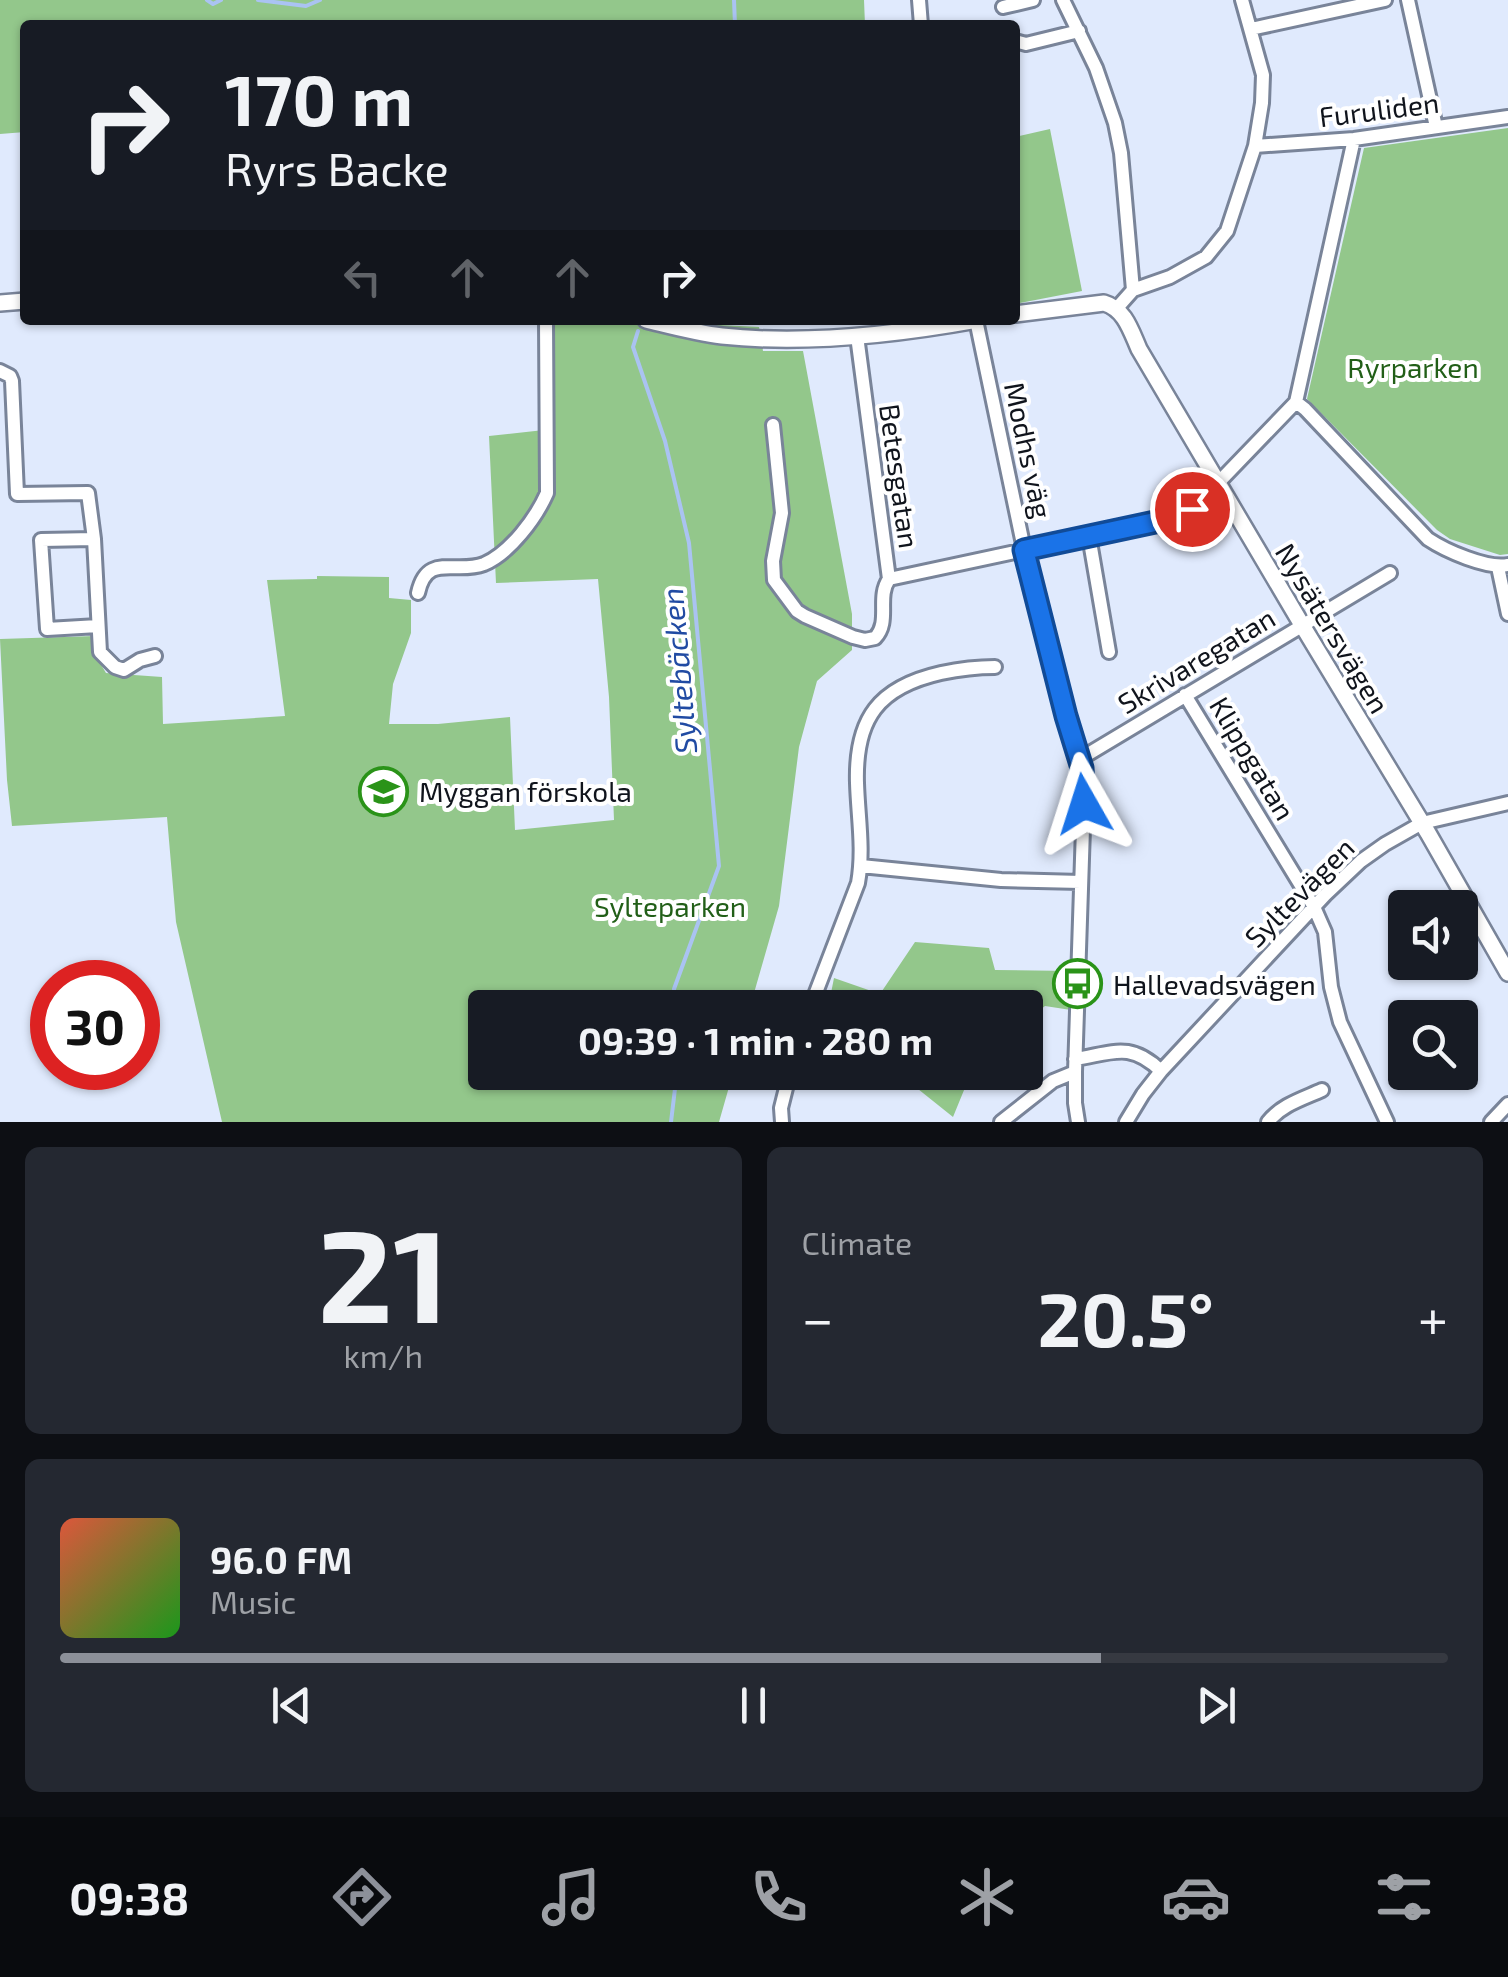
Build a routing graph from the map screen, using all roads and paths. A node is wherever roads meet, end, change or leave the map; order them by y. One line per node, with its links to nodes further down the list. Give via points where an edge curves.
1 (1033, 0): 6 (street)
2 (1062, 0): 8 (street)
3 (1242, 0): 7 (street)
4 (1386, 0): 7 (street)
5 (1408, 0): 11 (street)
6 (1004, 7)
7 (1251, 29): 13 (street, via 1263,76)
8 (1079, 32): 9 (street); 14 (street, via 1115,124)
9 (1020, 42)
10 (1508, 117): 11 (street, Furuliden)
11 (1436, 128): 12 (street, Furuliden)
12 (1354, 139): 13 (street, Furuliden); 23 (street)
13 (1255, 146): 14 (street, via 1218,245 1192,267)
14 (1133, 290): 15 (street)
15 (1117, 308): 16 (street, via 1092,303); 25 (street, Nysätersvägen)
16 (1020, 313)
17 (546, 325): 32 (street, via 547,492 541,506 496,556 484,564 434,568)
18 (669, 325): 21 (street, via 744,338)
19 (939, 325): 21 (street)
20 (977, 325): 28 (street, Modhs väg)
21 (857, 336): 31 (street, Betesgatan)
22 (0, 371): 27 (street, via 12,380 18,494 88,493)
23 (1296, 402): 25 (street); 29 (street, via 1428,539)
24 (773, 425): 31 (street, Betesgatan, via 782,514 772,569 786,597 805,616 871,640 882,630 882,590)
25 (1220, 486): 26 (street, via 1169,519); 35 (street, Nysätersvägen)
26 (1088, 536): 28 (street); 36 (street)
27 (94, 538): 34 (street); 34 (street, via 42,540 47,629)
28 (1024, 550): 31 (street); 40 (street, Modhs väg)
29 (1503, 566): 33 (street)
30 (1390, 573): 35 (street, Skrivaregatan)
31 (889, 579)
32 (418, 593)
33 (1508, 614)
34 (98, 626): 37 (street, via 100,652 115,667 124,670)
35 (1302, 626): 39 (street, Skrivaregatan); 42 (street, Nysätersvägen)
36 (1110, 652)
37 (156, 656)
38 (995, 668): 43 (street, via 908,682 867,721 858,754)
39 (1185, 694): 40 (street, Skrivaregatan); 45 (street, Klippgatan)
40 (1080, 759): 44 (street, Modhs väg)
41 (1508, 803): 42 (street, Syltevägen)
42 (1422, 823): 45 (street, Syltevägen, via 1360,862); 46 (street, Nysätersvägen)
43 (861, 866): 44 (street); 47 (street)
44 (1082, 882): 48 (street, Modhs väg)
45 (1314, 908): 49 (street, Syltevägen); 58 (street, Klippgatan, via 1326,932 1340,1022)
46 (1508, 973)
47 (817, 990)
48 (1075, 1066): 49 (street, via 1125,1051); 54 (street); 55 (street, Modhs väg)
49 (1161, 1071): 56 (street, Syltevägen)
50 (786, 1090): 53 (street)
51 (1322, 1090): 57 (street, via 1286,1105)
52 (1508, 1104): 59 (street)
53 (782, 1122)
54 (1002, 1122)
55 (1078, 1122)
56 (1126, 1122)
57 (1268, 1122)
58 (1387, 1122)
59 (1490, 1122)

